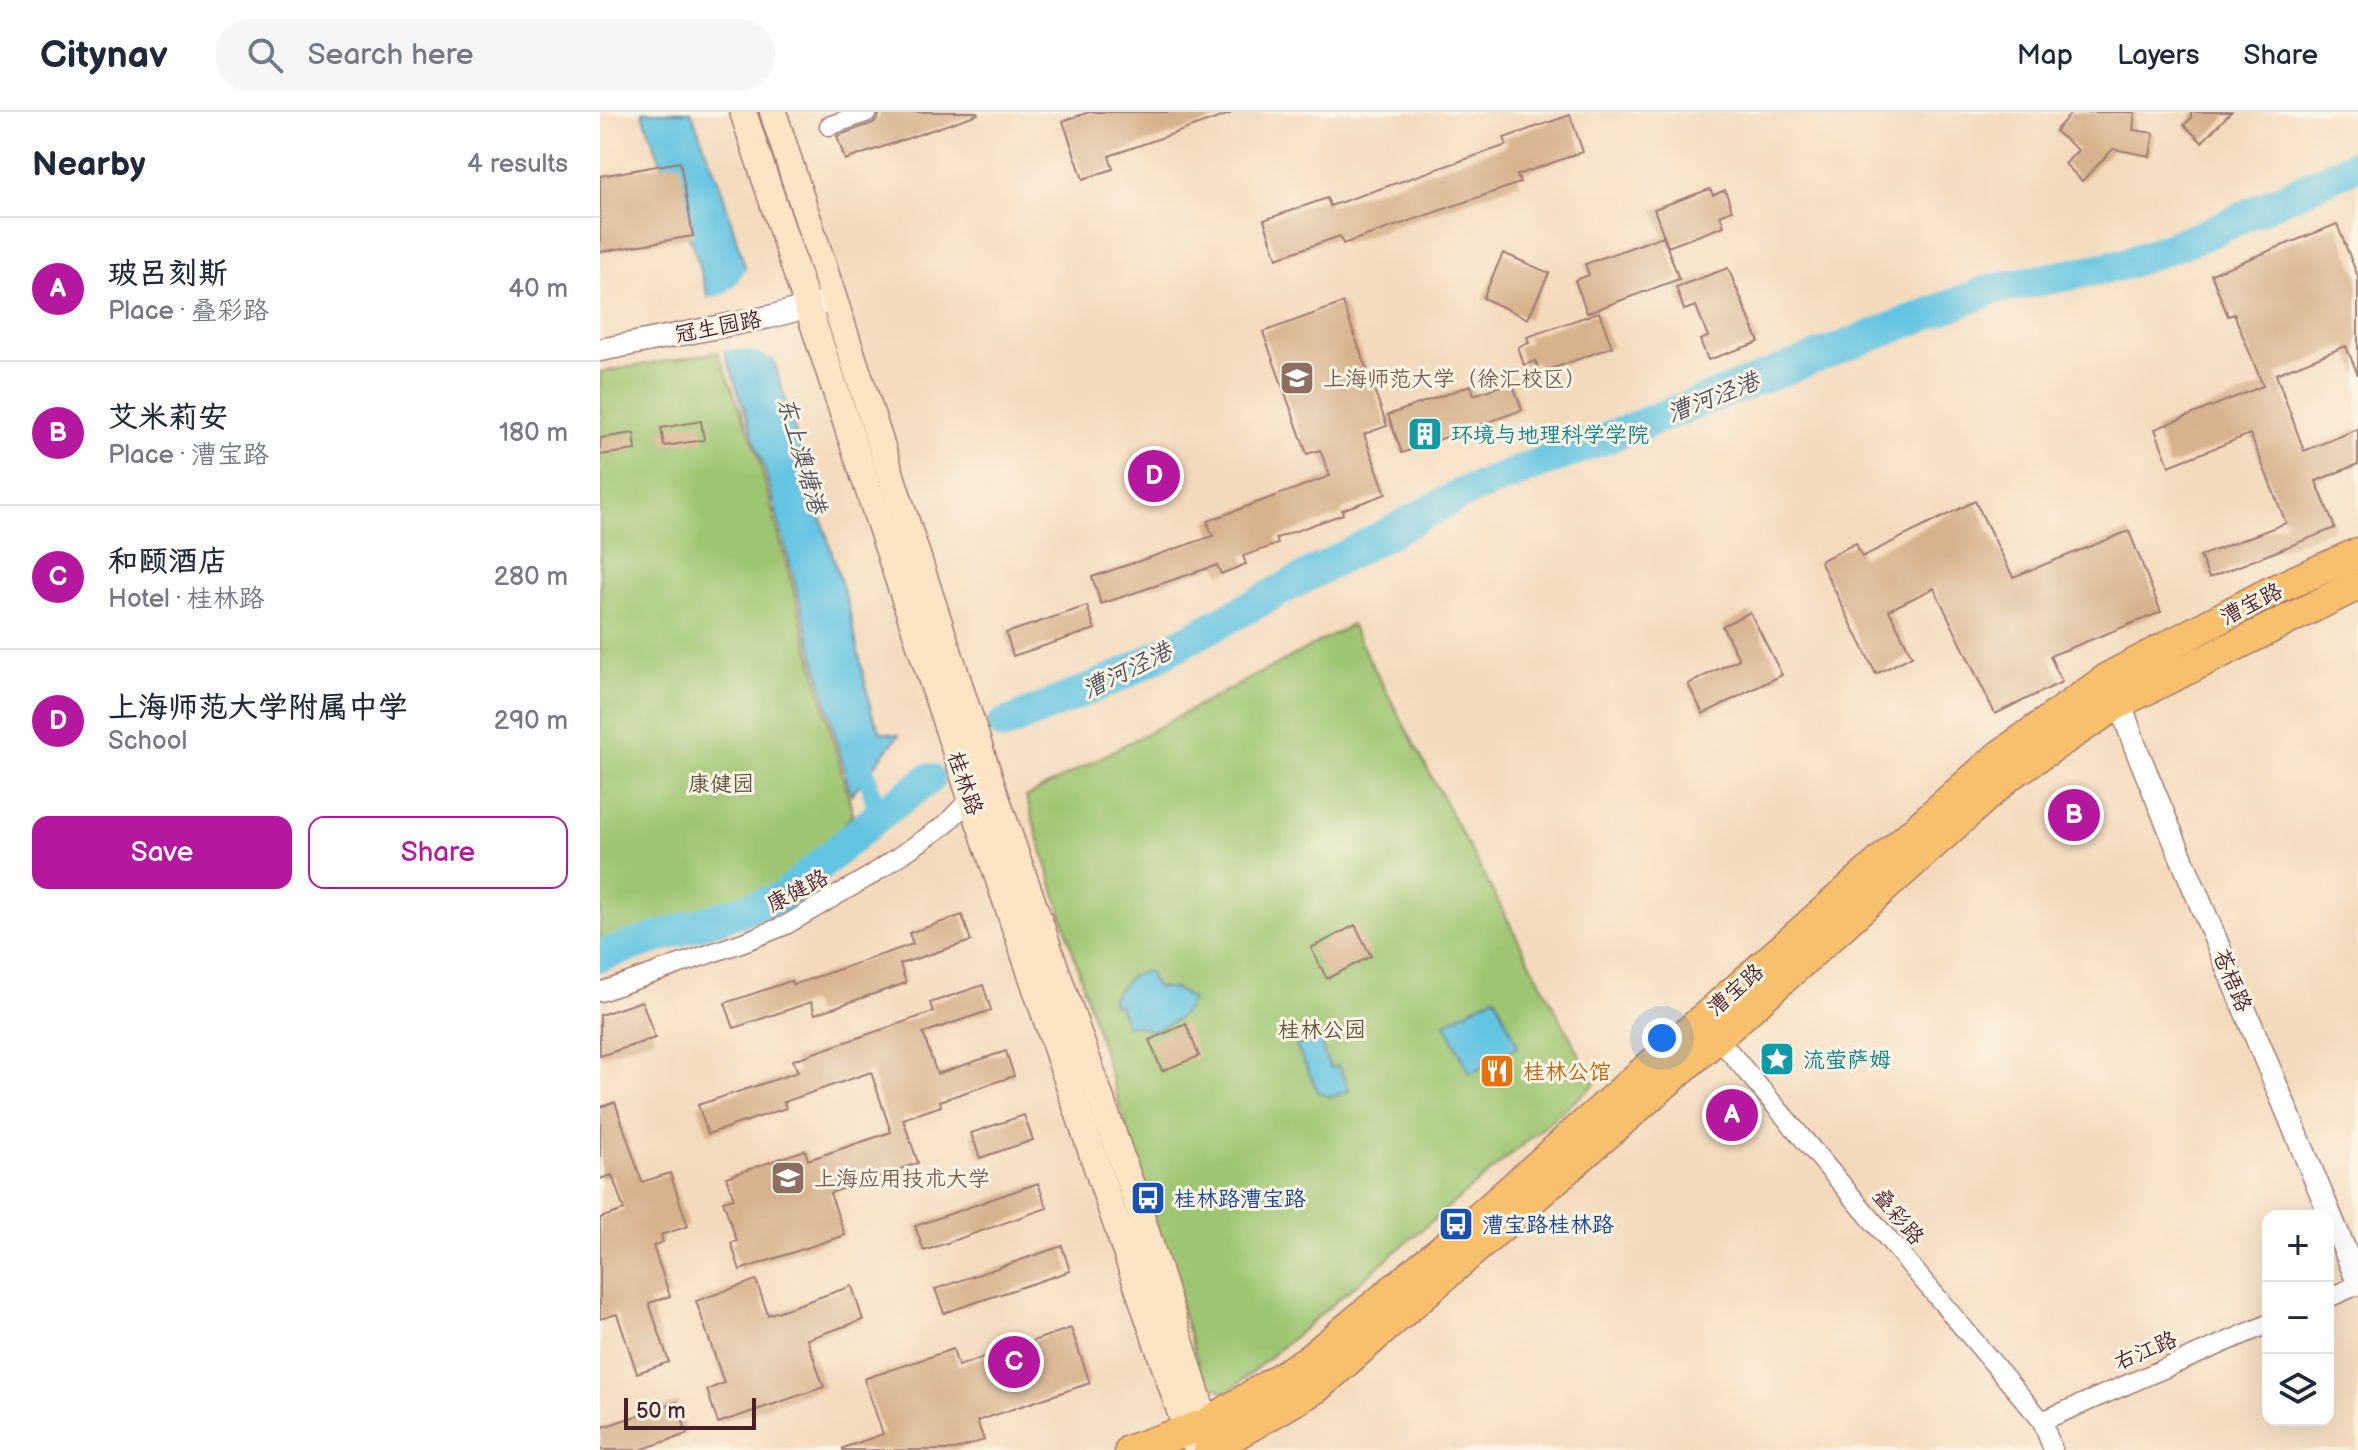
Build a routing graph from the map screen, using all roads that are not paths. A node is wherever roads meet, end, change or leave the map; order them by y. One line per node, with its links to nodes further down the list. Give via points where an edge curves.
1 (743, 112): 6 (main road, 桂林路)
2 (773, 112): 5 (main road, 桂林路)
3 (868, 112): 4 (street)
4 (829, 126)
5 (835, 300): 6 (street, 冠生园路); 11 (main road, 桂林路)
6 (806, 307): 7 (street, 冠生园路); 11 (main road, 桂林路)
7 (600, 350)
8 (2358, 553): 10 (main road, 漕宝路, via 2270,592)
9 (2358, 585): 10 (main road, 漕宝路)
10 (2115, 690): 13 (main road, 漕宝路); 14 (street, 苍梧路)
11 (982, 792): 12 (street, 康健路, via 945,825 786,925); 18 (main road, 桂林路, via 1136,1200)
12 (600, 992)
13 (1710, 1028): 17 (street, 叠彩路); 18 (main road, 漕宝路, via 1316,1388)
14 (2358, 1284): 15 (street)
15 (2334, 1295)
16 (2262, 1327): 17 (street, 右江路)
17 (2042, 1421): 20 (street, 叠彩路)
18 (1201, 1441): 19 (main road, 漕宝路)
19 (1130, 1450)
20 (2053, 1450)

